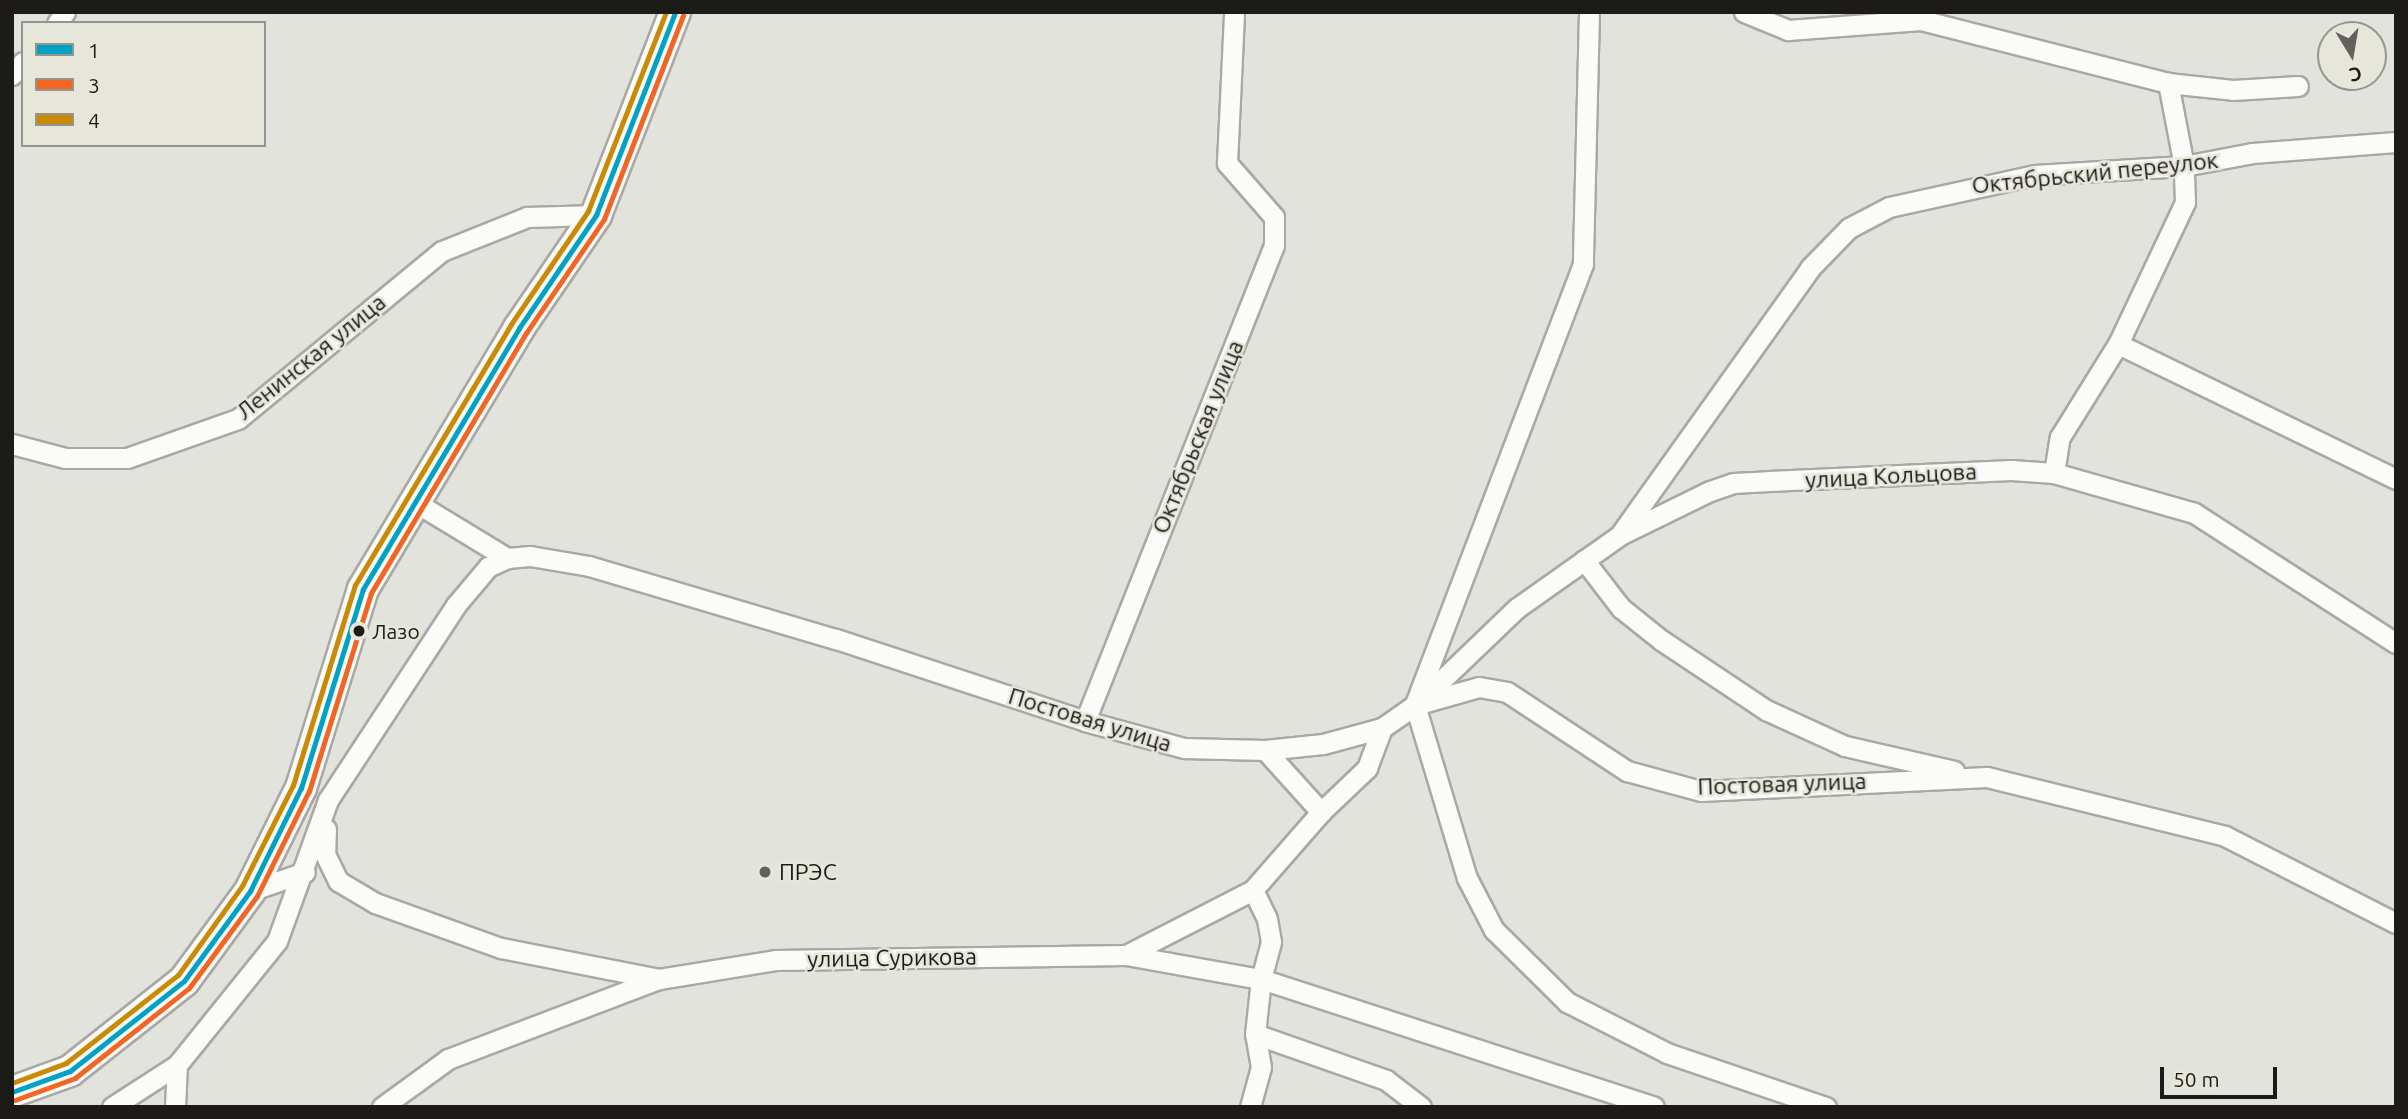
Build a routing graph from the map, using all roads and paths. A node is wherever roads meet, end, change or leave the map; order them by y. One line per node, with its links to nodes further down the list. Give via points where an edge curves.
1 (675, 12): 9 (main road)
2 (1234, 12): 20 (street, Октябрьская улица, via 1227,163 1274,217 1274,245)
3 (1589, 12): 19 (street, via 1583,264)
4 (1744, 12): 5 (street, via 1788,30 1921,20)
5 (2168, 83): 6 (street, via 2232,90); 8 (street)
6 (2298, 86)
7 (2396, 142): 8 (street, Октябрьский переулок, via 2252,153)
8 (2184, 166): 10 (street, via 2185,202); 15 (street, Октябрьский переулок, via 2034,175 1963,187 1889,207 1849,228 1810,268)
9 (596, 215): 11 (street, Ленинская улица, via 527,217 442,251 238,419 127,458 65,458); 14 (main road, via 519,328)
10 (2118, 344): 12 (street, via 2060,437); 13 (street)
11 (12, 443)
12 (2054, 473): 15 (street, улица Кольцова, via 2011,470 1733,483); 18 (street, улица Кольцова, via 2193,513)
13 (2396, 479)
14 (415, 502): 16 (street); 24 (main road, via 363,589)
15 (1619, 535): 17 (street, улица Кольцова)
16 (507, 558): 20 (street, Постовая улица, via 530,556 589,566 836,639); 25 (street, via 488,567 456,605)
17 (1584, 560): 19 (street, улица Кольцова, via 1517,608); 23 (street, Постовая улица, via 1631,616 1766,710 1845,746 1951,769)
18 (2396, 643)
19 (1415, 705): 21 (street, Постовая улица); 23 (street, Постовая улица, via 1479,687 1507,692 1627,771 1701,791); 43 (street, via 1473,888 1494,930 1567,1002 1667,1053)
20 (1085, 721): 22 (street, Постовая улица, via 1184,748)
21 (1382, 728): 22 (street, Постовая улица, via 1323,744); 26 (street, via 1367,768)
22 (1265, 750): 26 (street)
23 (1957, 778): 30 (street, Постовая улица, via 1987,777 2225,836)
24 (301, 788): 25 (street); 29 (main road)
25 (328, 800): 27 (street); 32 (street, улица Сурикова, via 325,854 338,881 375,903 501,948)
26 (1321, 813): 28 (street)
27 (305, 872): 29 (street); 35 (street, via 277,941)
28 (1253, 890): 31 (street); 33 (street, via 1267,919 1271,942)
29 (250, 891): 36 (main road, via 184,981 70,1071)
30 (2396, 923)
31 (1126, 955): 32 (street, улица Сурикова, via 776,960); 33 (street, улица Сурикова)
32 (659, 979): 39 (street, улица Сурикова, via 448,1059)
33 (1261, 979): 34 (street); 42 (street, улица Сурикова)
34 (1255, 1034): 40 (street, via 1261,1067); 41 (street, via 1386,1080)
35 (177, 1065): 37 (street); 38 (street)
36 (12, 1092)
37 (112, 1107)
38 (174, 1107)
39 (382, 1107)
40 (1250, 1107)
41 (1420, 1107)
42 (1654, 1107)
43 (1826, 1107)

